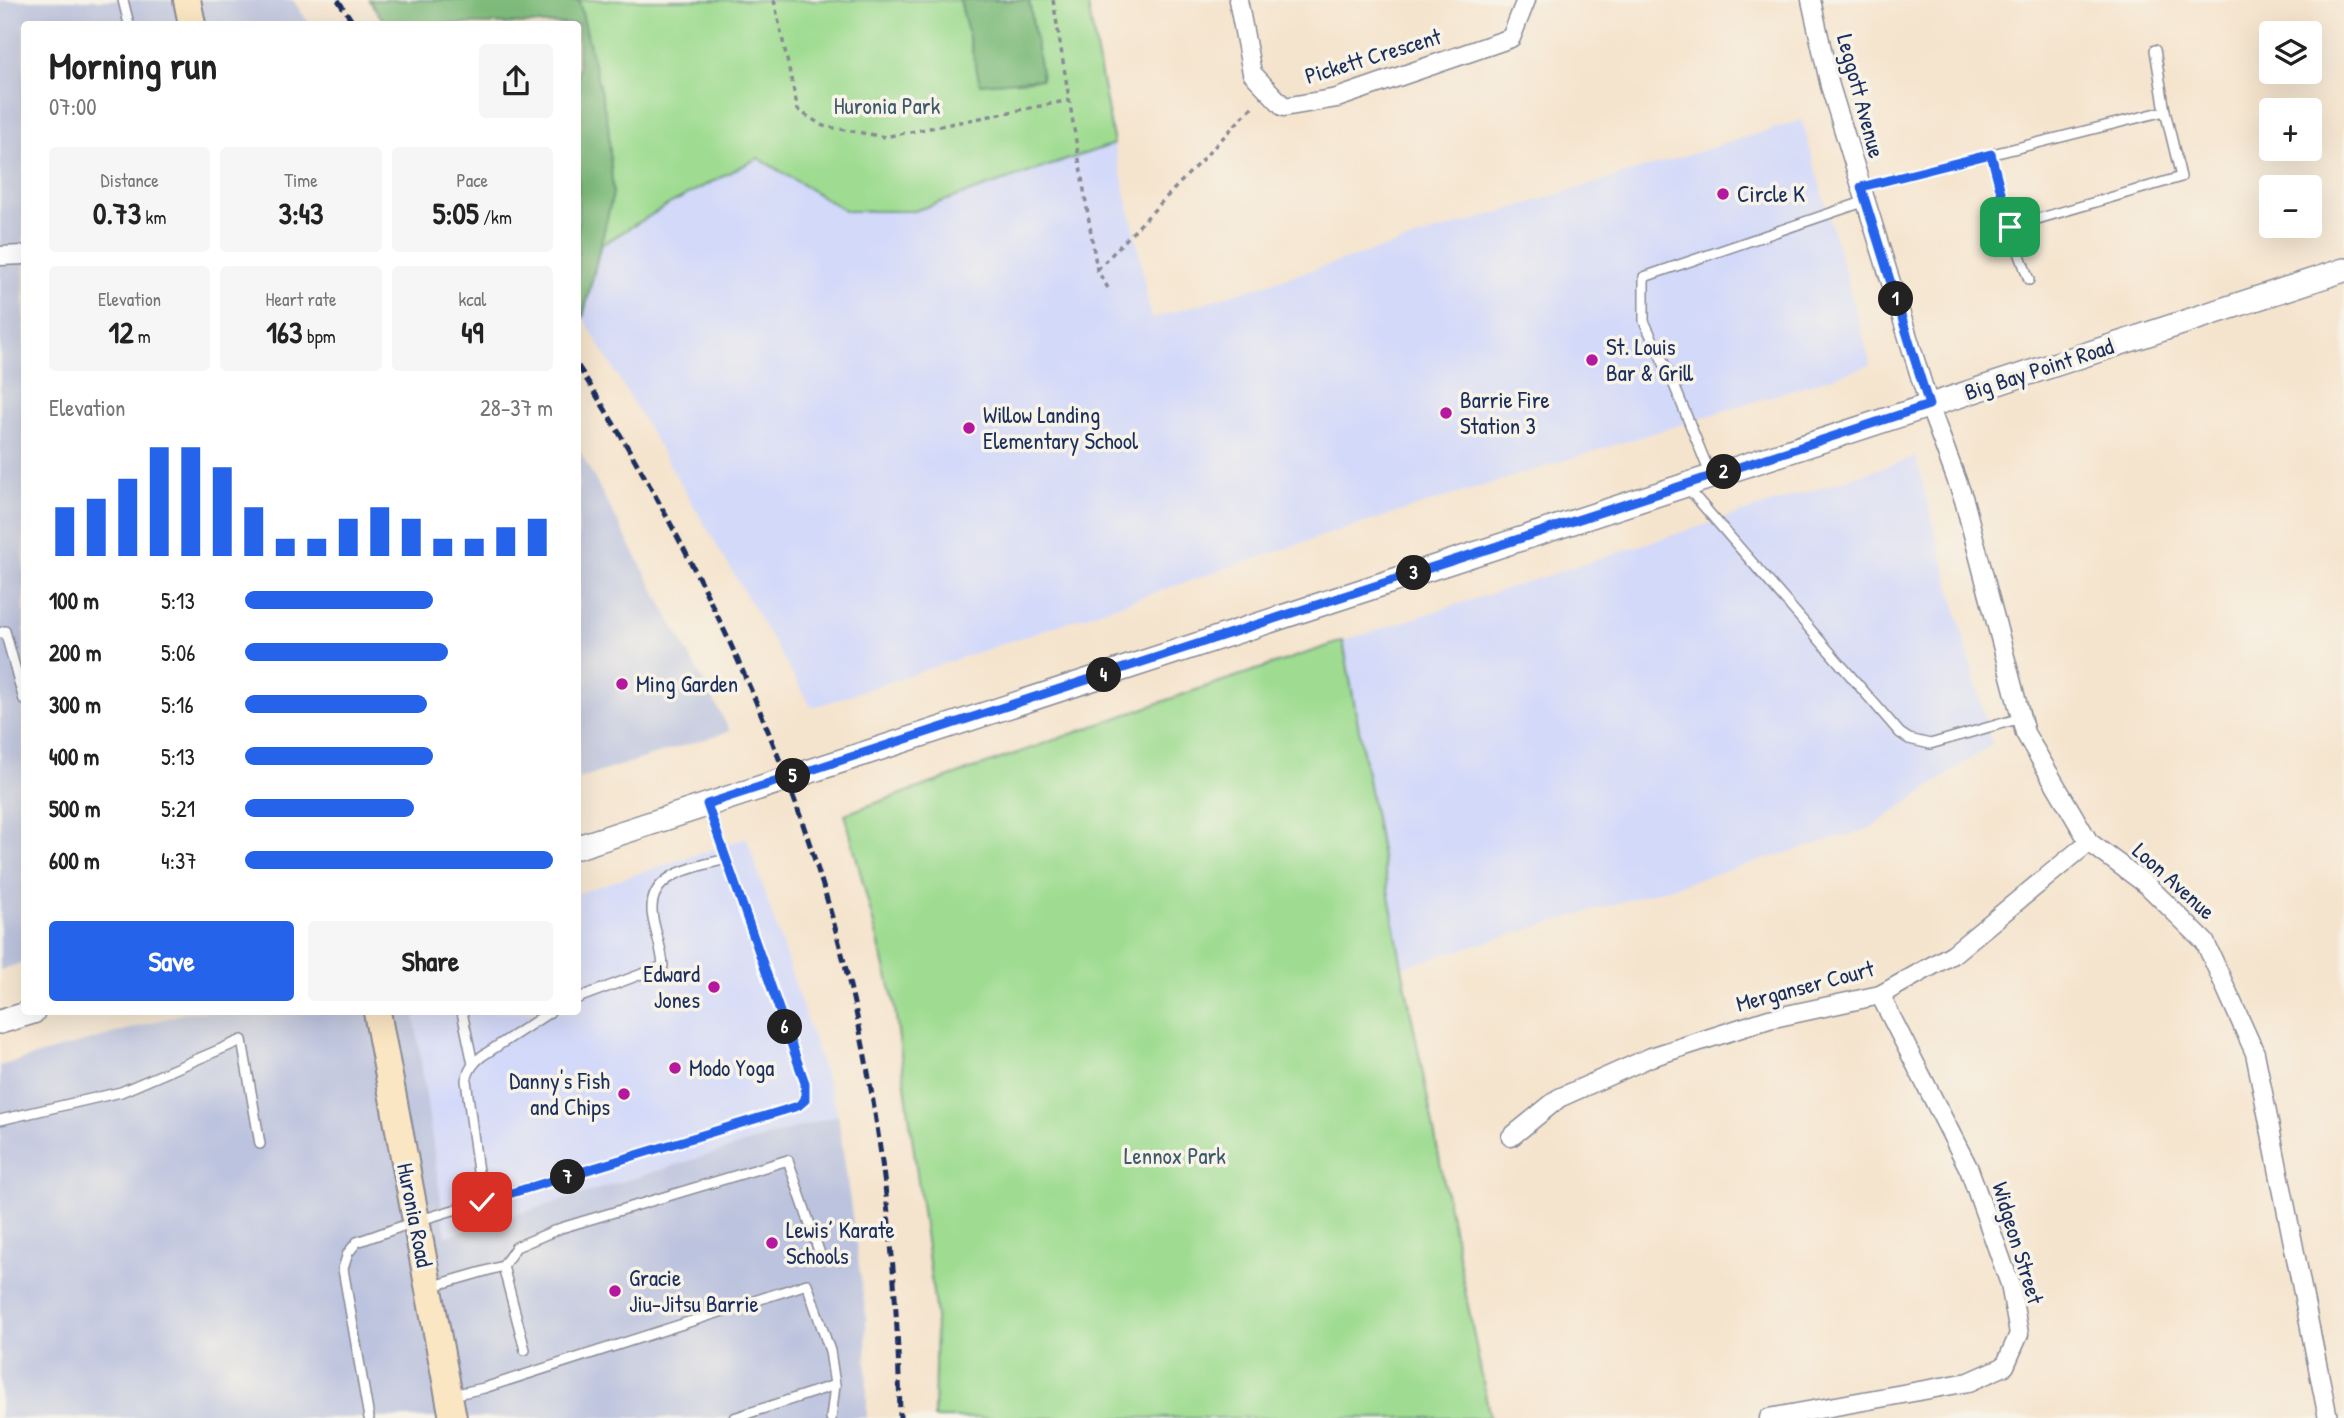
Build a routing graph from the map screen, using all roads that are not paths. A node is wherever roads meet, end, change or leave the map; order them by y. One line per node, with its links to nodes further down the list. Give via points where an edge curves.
1 (122, 0): 6 (lane)
2 (187, 0): 7 (main road)
3 (1238, 0): 4 (street, Pickett Crescent, via 1252,74 1284,107 1337,98 1511,38)
4 (1526, 0)
5 (1811, 0): 11 (street, Leggott Avenue, via 1830,86)
6 (129, 21)
7 (191, 21)
8 (2155, 50): 9 (lane)
9 (2165, 111): 10 (lane); 12 (lane, via 2181,177)
10 (1991, 154): 11 (lane); 12 (lane)
11 (1864, 194): 18 (street, Leggott Avenue); 19 (lane, via 1644,277 1644,321)
12 (2010, 227): 17 (lane)
13 (0, 249): 15 (lane)
14 (21, 255): 15 (street)
15 (0, 256)
16 (2344, 270): 18 (street, Big Bay Point Road)
17 (2029, 280)
18 (1929, 405): 19 (street, Big Bay Point Road); 23 (street, Loon Avenue, via 1964,500)
19 (1711, 476): 20 (street, Big Bay Point Road)
20 (1684, 485): 23 (lane, via 1900,733 1930,744); 24 (street, Big Bay Point Road)
21 (0, 633): 22 (lane, via 5,631)
22 (21, 689)
23 (2021, 718): 25 (street, Loon Avenue, via 2025,733)
24 (707, 804): 26 (street, Big Bay Point Road); 27 (lane)
25 (2089, 842): 28 (street, Merganser Court, via 1953,954); 51 (street, Loon Avenue, via 2147,885 2205,942 2255,1053)
26 (581, 846)
27 (726, 859): 29 (lane, via 671,875 657,888 652,911 663,966); 39 (lane, via 805,1083 805,1100 798,1106)
28 (1880, 995): 37 (street, Merganser Court, via 1769,1019 1651,1057 1559,1098); 50 (street, Widgeon Street, via 1969,1170 2010,1284 2019,1334 2005,1366 1969,1382)
29 (581, 997)
30 (23, 1015): 34 (street)
31 (378, 1015): 40 (main road, Huronia Road)
32 (463, 1015): 35 (lane)
33 (545, 1015): 35 (lane)
34 (0, 1022)
35 (473, 1063): 39 (lane, via 467,1080)
36 (0, 1120): 38 (lane, via 121,1092 242,1040)
37 (1511, 1137)
38 (260, 1144)
39 (482, 1202): 40 (lane)
40 (416, 1221): 43 (main road, Huronia Road); 47 (lane, via 357,1242 343,1269)
41 (821, 1257): 42 (lane, via 788,1160 561,1227 516,1247)
42 (503, 1266): 43 (lane); 44 (lane)
43 (429, 1287): 46 (main road, Huronia Road)
44 (525, 1350)
45 (835, 1385): 46 (lane, via 830,1350 807,1284 484,1388); 48 (lane); 49 (lane)
46 (451, 1407)
47 (369, 1418)
48 (734, 1418)
49 (831, 1418)
50 (1769, 1418)
51 (2328, 1418)

